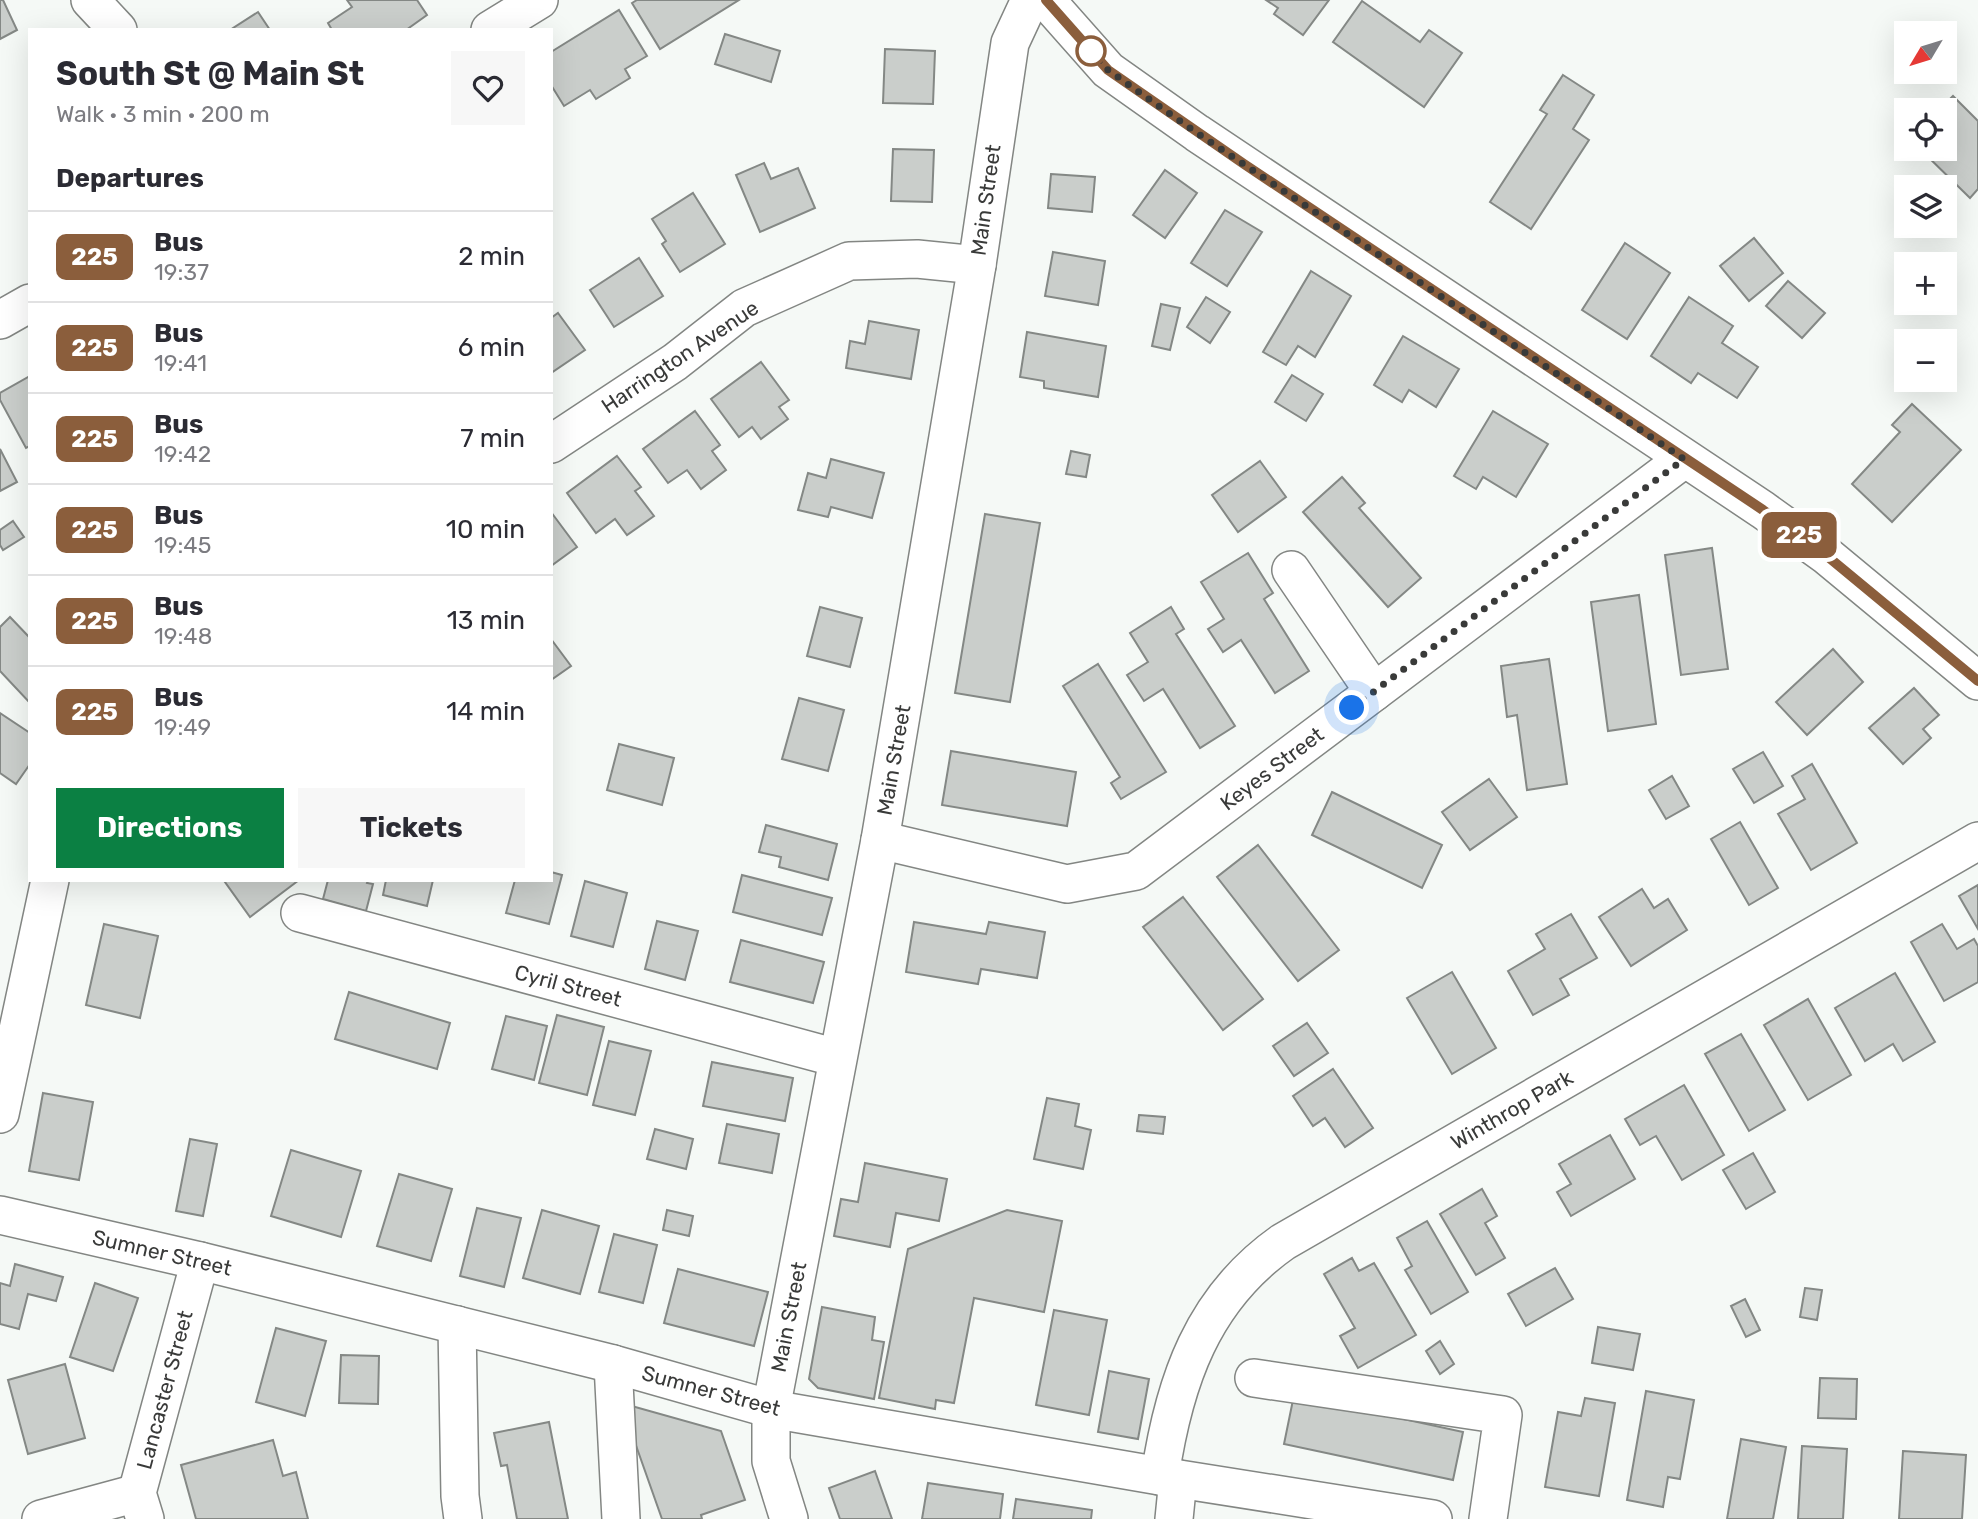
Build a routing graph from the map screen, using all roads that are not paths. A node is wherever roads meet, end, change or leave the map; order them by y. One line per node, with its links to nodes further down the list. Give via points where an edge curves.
1 (90, 0): 5 (street)
2 (539, 0): 6 (street)
3 (1030, 0): 7 (street, Main Street, via 1010,43)
4 (1046, 0): 11 (street, via 1108,70)
5 (116, 28)
6 (493, 28)
7 (977, 265): 10 (street, Harrington Avenue, via 917,259 849,261 744,308 675,362); 15 (street, Main Street)
8 (28, 304): 9 (street)
9 (0, 320)
10 (553, 443)
11 (1684, 459): 13 (street, via 1827,556); 14 (street, Keyes Street)
12 (1291, 570): 14 (street)
13 (1978, 681)
14 (1374, 692): 15 (street, Keyes Street, via 1136,871 1067,884)
15 (880, 841): 19 (street, Main Street)
16 (1978, 841): 27 (street, Winthrop Park, via 1261,1258 1222,1300 1192,1355 1167,1427)
17 (50, 882): 20 (street)
18 (300, 913): 19 (street, Cyril Street)
19 (837, 1058): 26 (street, Main Street)
20 (0, 1114)
21 (0, 1216): 22 (street, Sumner Street)
22 (200, 1261): 23 (street, Sumner Street); 28 (street, Lancaster Street)
23 (457, 1325): 24 (street, Sumner Street); 31 (street)
24 (613, 1364): 26 (street, Sumner Street); 32 (street)
25 (1254, 1378): 35 (street, via 1503,1415)
26 (771, 1409): 27 (street, Sumner Street); 29 (street, Main Street, via 771,1461)
27 (1169, 1477): 33 (street, Winthrop Park); 34 (street, Sumner Street)
28 (141, 1506): 30 (street)
29 (785, 1518)
30 (41, 1519)
31 (463, 1519)
32 (621, 1519)
33 (1174, 1519)
34 (1433, 1519)
35 (1488, 1519)

